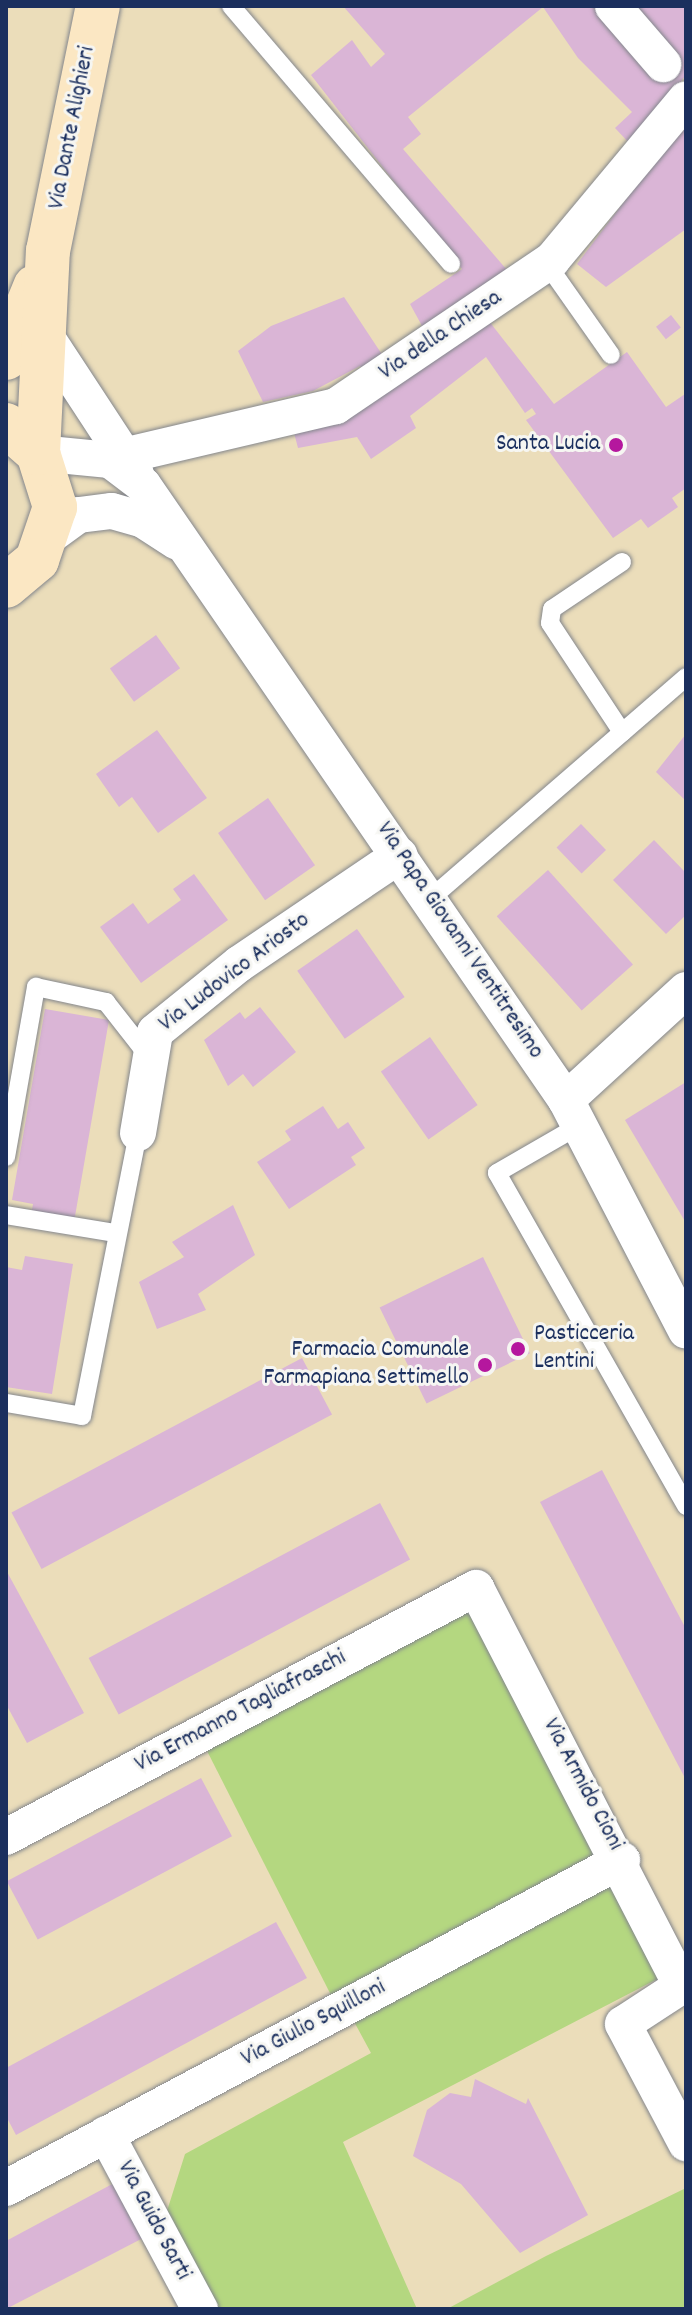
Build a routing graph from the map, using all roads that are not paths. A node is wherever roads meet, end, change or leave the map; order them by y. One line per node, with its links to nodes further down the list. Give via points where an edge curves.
1 (98, 6): 5 (main road, Via Dante Alighieri)
2 (231, 6): 6 (lane)
3 (613, 6): 4 (street)
4 (679, 84): 7 (street, Via della Chiesa)
5 (48, 251): 8 (main road, Via Dante Alighieri); 10 (main road, Via Dante Alighieri)
6 (451, 264)
7 (547, 264): 9 (lane); 12 (street, Via della Chiesa, via 336,406)
8 (45, 335): 11 (main road, Via Dante Alighieri); 12 (street, Via Papa Giovanni Ventitresimo)
9 (611, 355)
10 (6, 358)
11 (22, 439): 12 (street, Via Papa Giovanni Ventitresimo); 13 (main road, Via Dante Alighieri, via 55,507)
12 (133, 470): 15 (street, Via Papa Giovanni Ventitresimo)
13 (51, 535): 15 (street, Via Papa Giovanni Ventitresimo, via 79,515 112,511 158,528); 16 (main road)
14 (622, 562): 18 (lane, via 552,609 550,623)
15 (202, 570): 19 (street, Via Papa Giovanni Ventitresimo)
16 (10, 590)
17 (686, 677): 18 (lane)
18 (622, 732): 20 (lane)
19 (400, 855): 20 (street, Via Papa Giovanni Ventitresimo); 22 (street, Via Ludovico Ariosto, via 239,964 155,1032)
20 (430, 899): 23 (street, Via Papa Giovanni Ventitresimo)
21 (686, 991): 23 (street)
22 (146, 1053): 24 (street, Via Ludovico Ariosto); 25 (lane, via 106,1002 36,987)
23 (573, 1112): 28 (street, Via Papa Giovanni Ventitresimo); 30 (lane, via 497,1173)
24 (138, 1133): 27 (lane)
25 (6, 1157)
26 (6, 1215): 27 (lane)
27 (115, 1233): 29 (lane, via 82,1416)
28 (686, 1331)
29 (6, 1403)
30 (686, 1506)
31 (476, 1588): 32 (street, Via Ermanno Tagliafraschi); 33 (street, Via Armido Cioni)
32 (6, 1837)
33 (622, 1860): 34 (street, Via Armido Cioni); 35 (street, Via Giulio Squilloni)
34 (684, 1985): 36 (street, via 623,2024)
35 (106, 2134): 37 (street, Via Giulio Squilloni); 38 (street, Via Guido Sarti)
36 (686, 2143)
37 (6, 2188)
38 (200, 2309)

